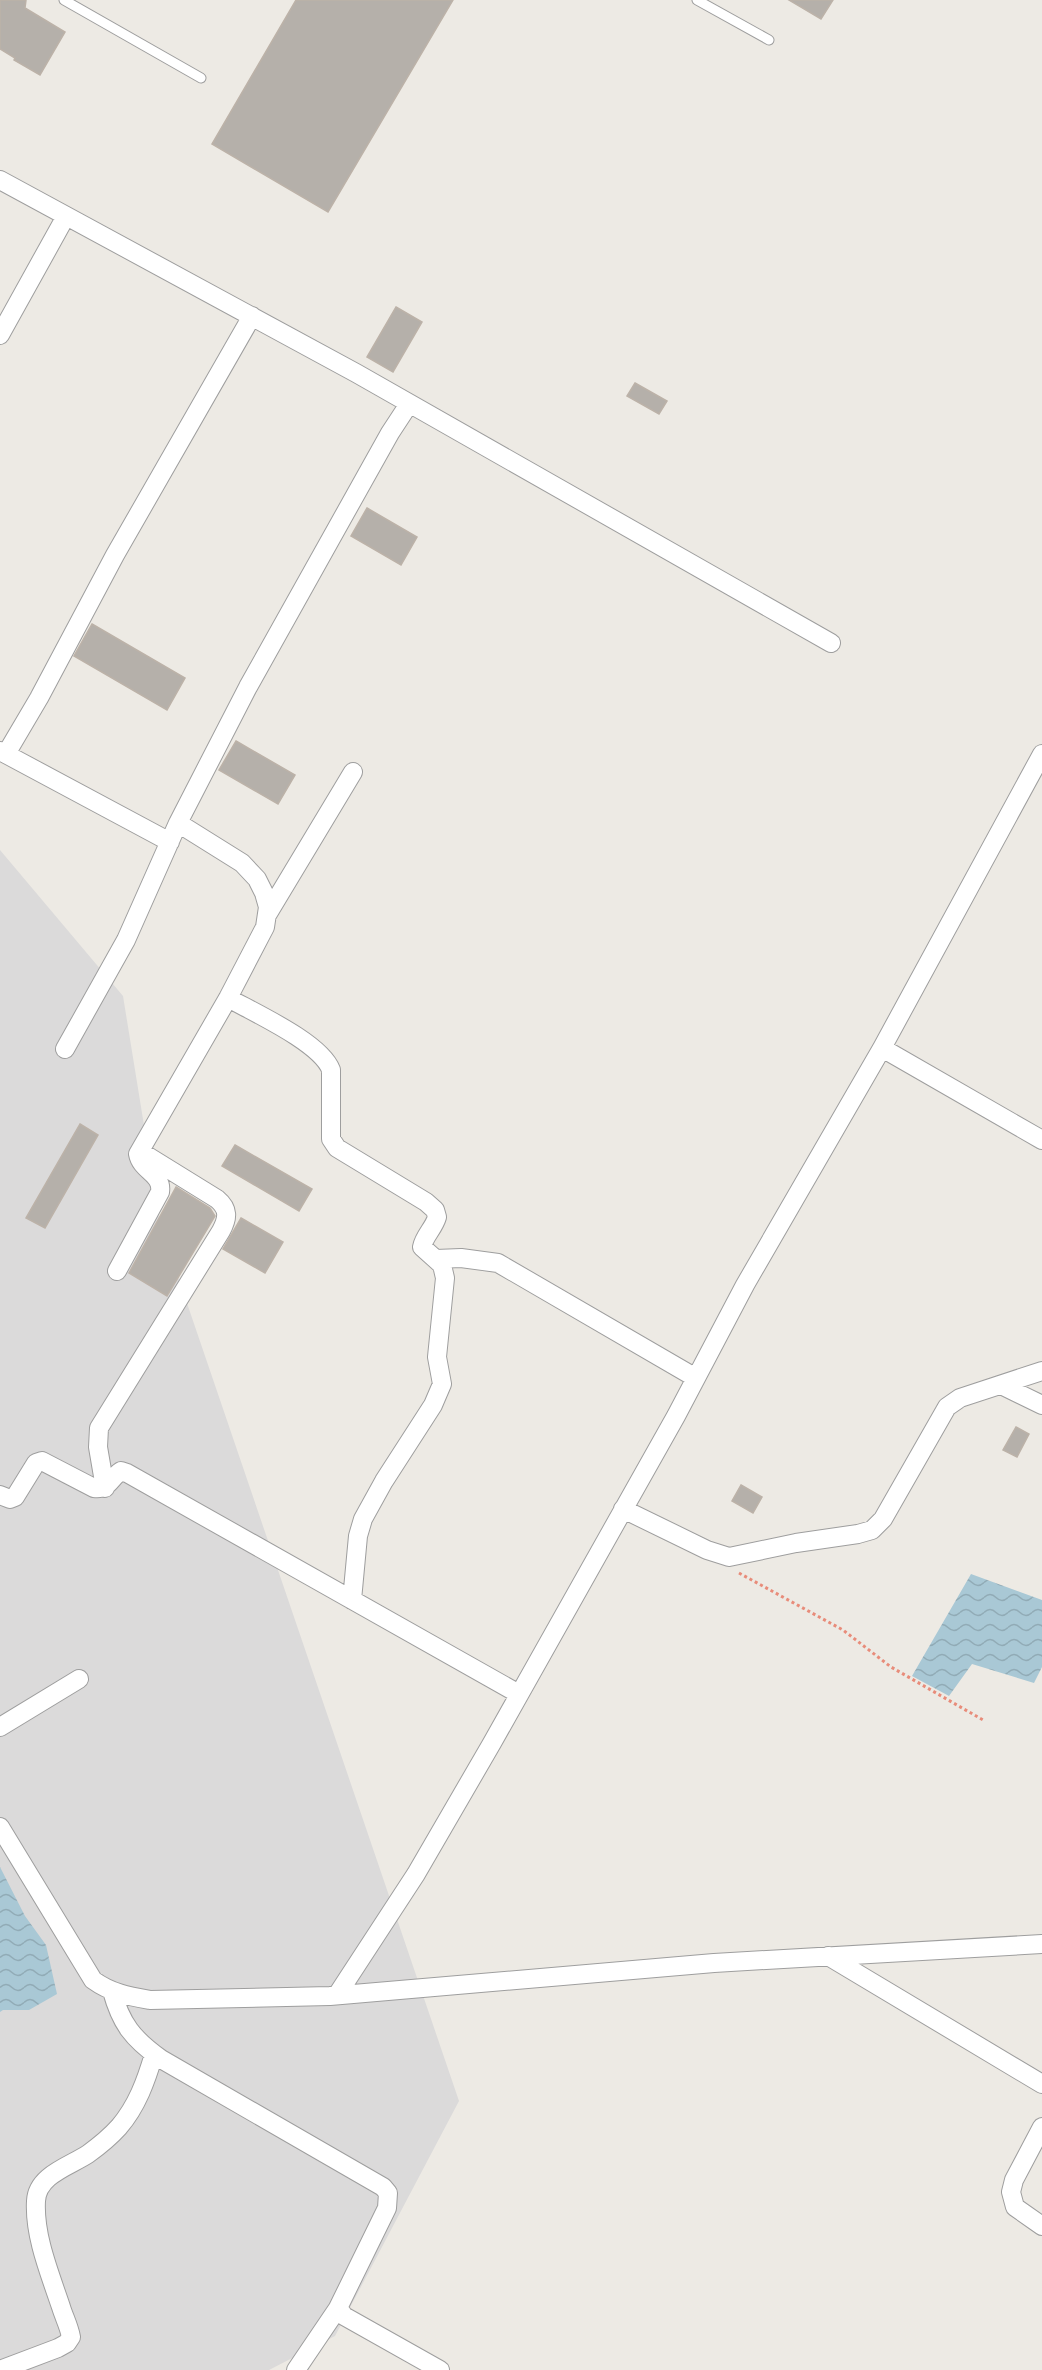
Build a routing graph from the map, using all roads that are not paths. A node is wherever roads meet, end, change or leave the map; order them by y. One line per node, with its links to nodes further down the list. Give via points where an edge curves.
1 (64, 0): 4 (lane)
2 (697, 0): 3 (lane)
3 (769, 40)
4 (201, 78)
5 (0, 180): 6 (street)
6 (66, 216): 7 (street); 8 (street)
7 (252, 316): 9 (street); 11 (street, via 115,555 39,698)
8 (0, 335)
9 (409, 404): 10 (street); 14 (street, via 248,687)
10 (831, 643)
11 (3, 753): 15 (street)
12 (1042, 754): 18 (street)
13 (353, 772): 16 (street)
14 (178, 823): 15 (street); 16 (street, via 242,863 264,893)
15 (170, 842): 19 (street, via 121,950)
16 (267, 915): 17 (street, via 265,927)
17 (228, 998): 21 (street); 22 (street, via 305,1042 328,1060 332,1080 331,1139 337,1148 435,1210 435,1224 423,1239 422,1247)
18 (882, 1048): 20 (street); 25 (street)
19 (65, 1049)
20 (1042, 1140)
21 (139, 1151): 23 (street, via 140,1162 159,1180 160,1192); 28 (street, via 217,1199 225,1207 226,1217 99,1428)
22 (436, 1259): 25 (street, via 498,1263); 31 (street, via 445,1278 437,1349 442,1384 363,1519)
23 (117, 1271)
24 (1042, 1371): 26 (street)
25 (696, 1377): 30 (street)
26 (1001, 1385): 27 (street); 30 (street, via 960,1398 946,1407 893,1504 872,1530 737,1556 721,1555)
27 (1042, 1405)
28 (105, 1488): 29 (street, via 94,1488 42,1461 36,1463 15,1497); 31 (street, via 116,1474 127,1473)
29 (0, 1495)
30 (623, 1509): 33 (street)
31 (352, 1600): 33 (street)
32 (80, 1679): 34 (street)
33 (519, 1694): 39 (street, via 416,1874)
34 (0, 1727)
35 (0, 1827): 38 (street, via 93,1980)
36 (1042, 1944): 37 (street)
37 (828, 1956): 39 (street); 41 (street)
38 (112, 1991): 39 (street, via 159,2000); 40 (street, via 126,2029)
39 (337, 1995)
40 (154, 2054): 44 (street, via 388,2193 387,2208); 45 (street, via 147,2080 118,2127 86,2155 53,2174 36,2197 43,2250 71,2337 58,2348)
41 (1042, 2084)
42 (1042, 2127): 43 (street, via 1011,2192 1015,2207)
43 (1042, 2226)
44 (338, 2308): 46 (street); 47 (street, via 344,2316)
45 (0, 2370)
46 (296, 2370)
47 (440, 2370)

